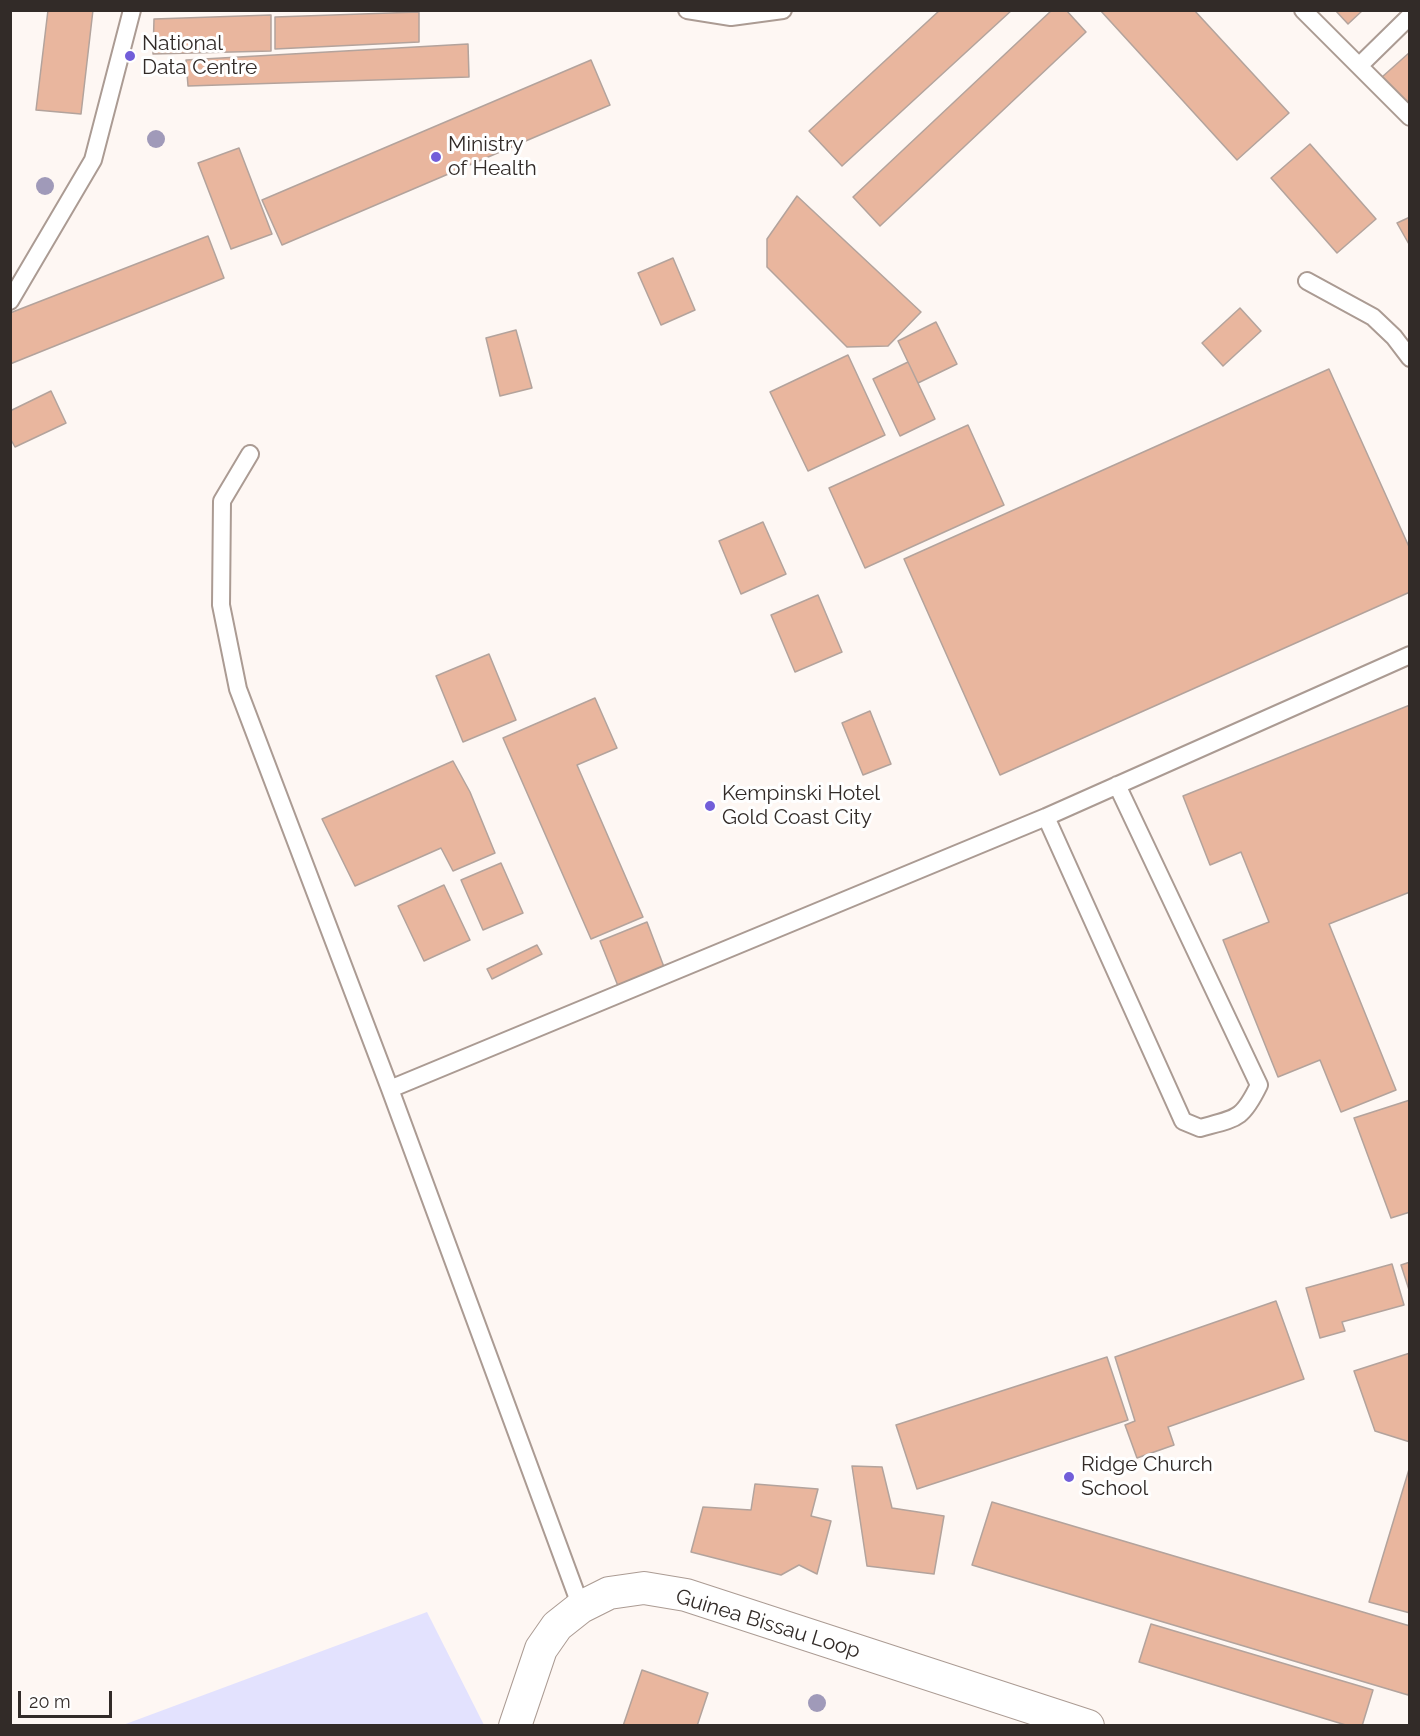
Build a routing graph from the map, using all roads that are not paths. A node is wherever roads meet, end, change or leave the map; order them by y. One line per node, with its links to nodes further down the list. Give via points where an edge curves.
1 (132, 10): 9 (lane, via 93,160)
2 (687, 10): 3 (lane, via 731,17)
3 (783, 10)
4 (1303, 10): 6 (lane)
5 (1410, 16): 6 (lane)
6 (1359, 66): 7 (lane)
7 (1410, 117)
8 (1308, 282): 10 (lane, via 1372,317 1394,336)
9 (10, 301)
10 (1410, 358)
11 (250, 454): 15 (lane, via 222,501 221,605 238,688)
12 (1410, 655): 13 (lane)
13 (1118, 785): 14 (lane); 14 (lane, via 1259,1084 1247,1109 1232,1120 1200,1128 1183,1121)
14 (1046, 817): 15 (lane)
15 (390, 1089): 16 (lane)
16 (581, 1607): 17 (street, Guinea Bissau Loop, via 609,1593 644,1588 686,1595); 18 (street, Guinea Bissau Loop, via 556,1626 541,1649)
17 (1004, 1713): 19 (street, Guinea Bissau Loop)
18 (515, 1725)
19 (1088, 1725)

